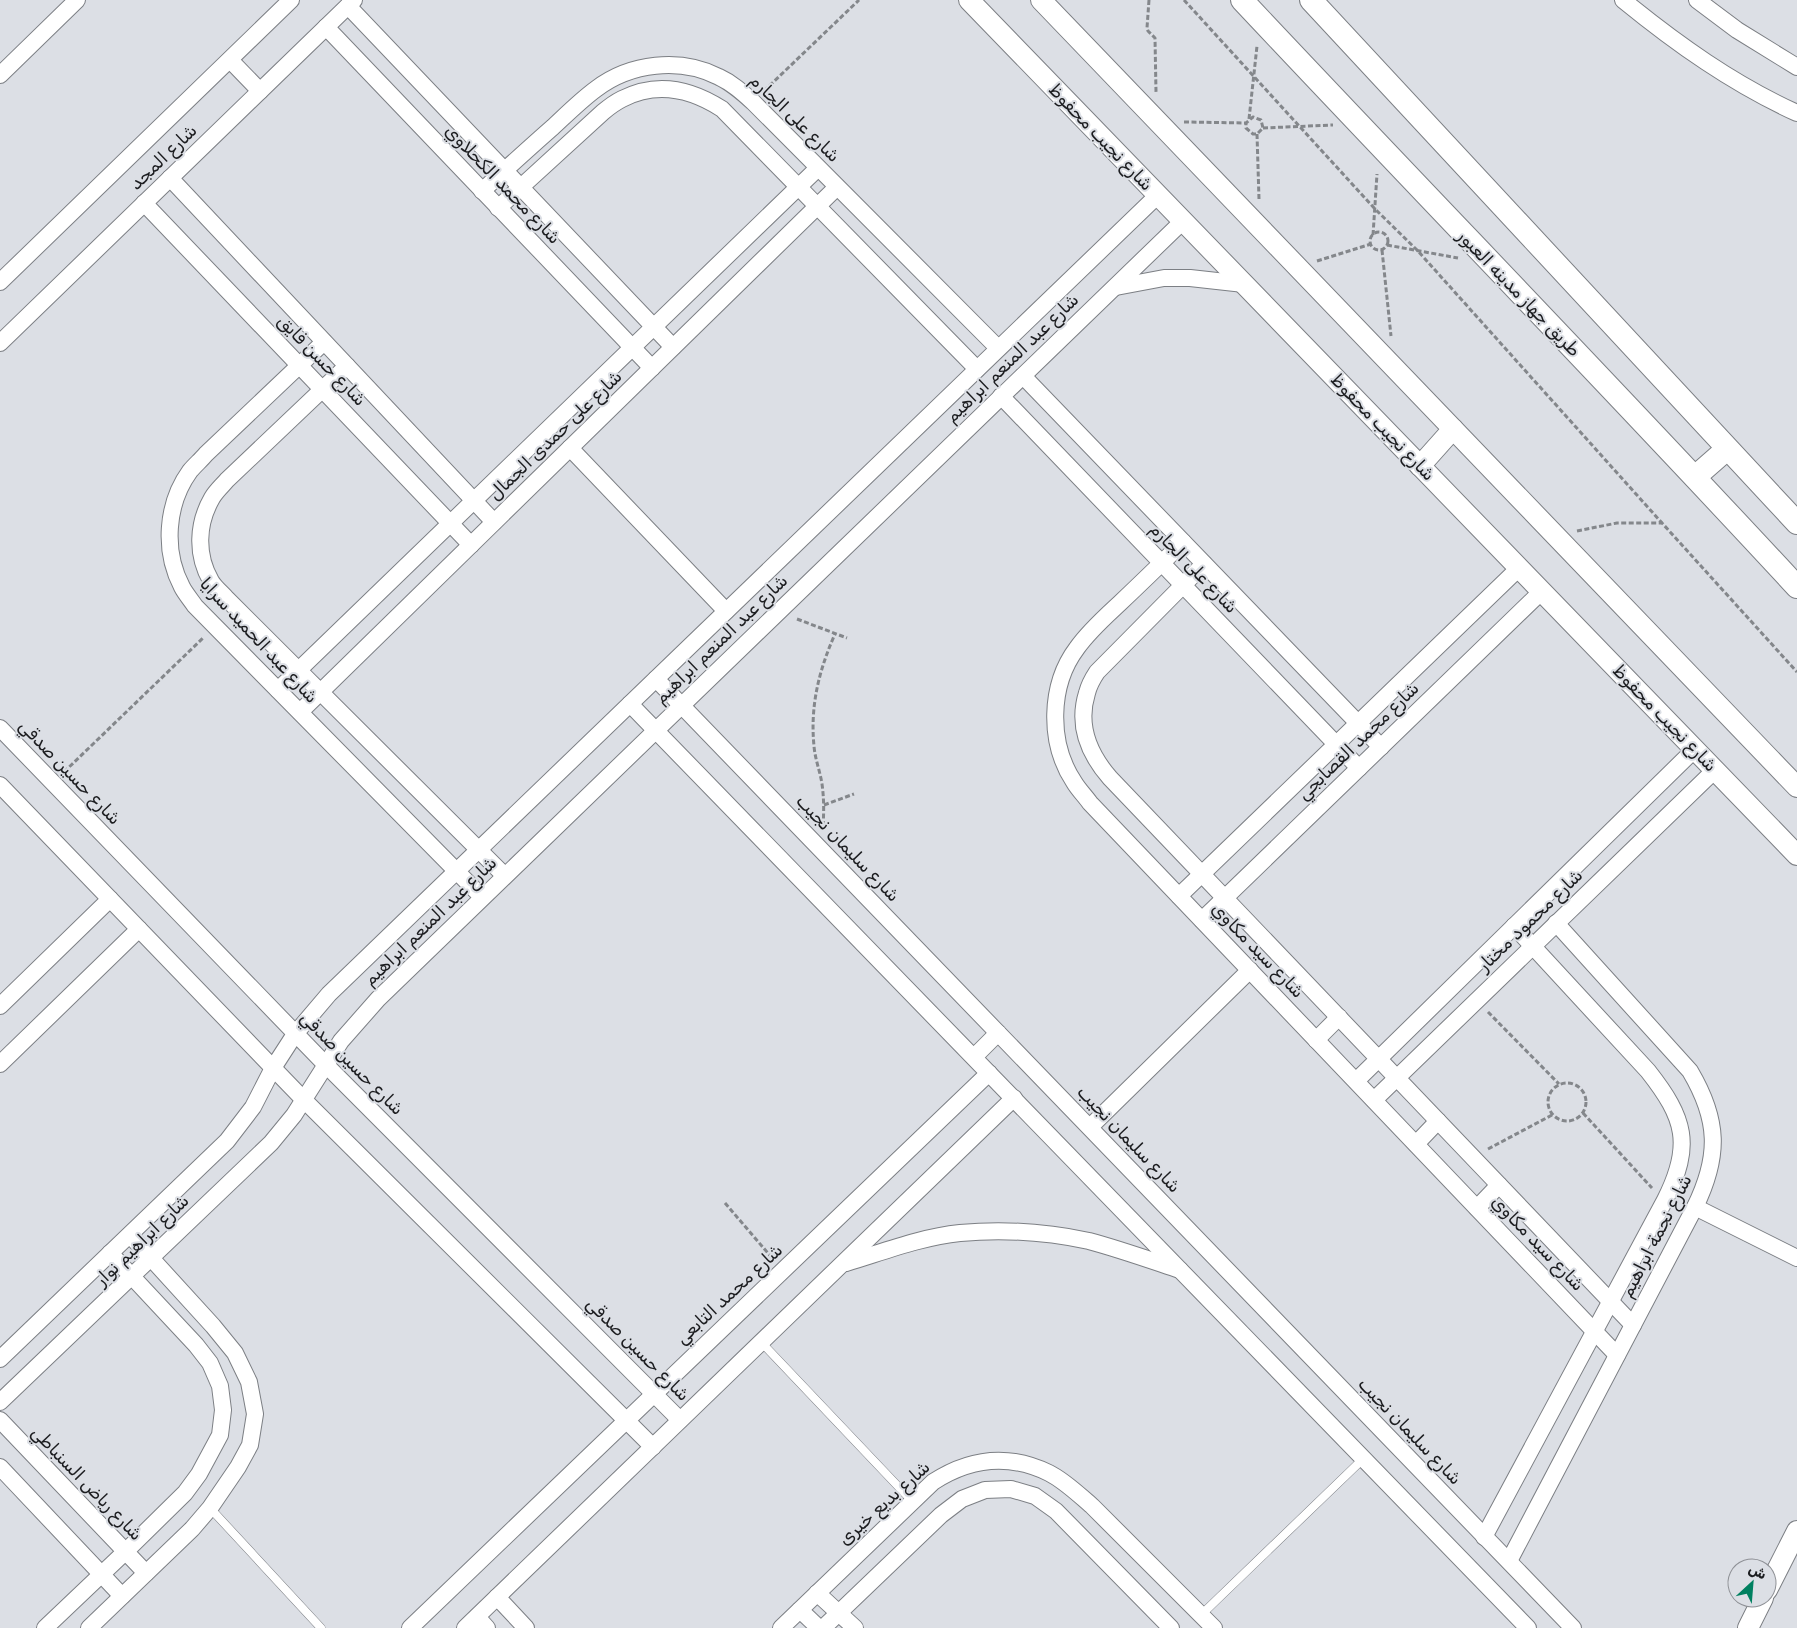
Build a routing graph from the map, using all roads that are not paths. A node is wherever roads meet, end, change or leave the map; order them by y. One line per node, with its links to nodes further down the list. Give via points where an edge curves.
1 (77, 0): 15 (street)
2 (291, 0): 12 (street, شارع المجد)
3 (969, 0): 26 (street, شارع نجيب محفوظ)
4 (1041, 0): 47 (street)
5 (1242, 0): 51 (main road, طريق جهاز مدينه العبور)
6 (1311, 0): 49 (main road)
7 (1623, 0): 18 (street, via 1668,37 1714,68 1771,102)
8 (1697, 0): 11 (street, via 1737,30)
9 (351, 3): 10 (street, شارع المجد); 20 (street, شارع محمد الكحلاوي)
10 (326, 27): 16 (street, شارع المجد); 25 (street, شارع محمد الكحلاوي)
11 (1790, 56): 13 (street)
12 (230, 60): 16 (street); 31 (street, شارع المجد)
13 (1797, 67)
14 (698, 69): 17 (street); 19 (street, شارع على الجارم, via 718,76 752,102); 20 (street, شارع على الجارم, via 672,64 645,66 620,75 597,88)
15 (0, 75)
16 (260, 91): 21 (street, شارع المجد)
17 (690, 92): 22 (street, via 644,91 622,99 603,112); 24 (street, via 722,109)
18 (1797, 113)
19 (818, 168): 23 (street, شارع على الجارم); 24 (street, شارع على حمدى الجمال)
20 (504, 170): 22 (street, شارع محمد الكحلاوي); 25 (street, شارع على الجارم)
21 (170, 178): 27 (street, شارع المجد); 35 (street, شارع حسن فايق)
22 (520, 187): 29 (street); 34 (street, شارع محمد الكحلاوي)
23 (837, 187): 28 (street, شارع على حمدى الجمال); 39 (street, شارع على الجارم)
24 (798, 188): 28 (street); 34 (street, شارع على حمدى الجمال)
25 (482, 190): 29 (street, شارع محمد الكحلاوي)
26 (1158, 195): 30 (street, شارع نجيب محفوظ); 39 (street, شارع عبد المنعم ابراهيم)
27 (144, 203): 36 (street, شارع المجد); 40 (street, شارع حسن فايق)
28 (817, 207): 37 (street, شارع على حمدى الجمال); 43 (street)
29 (498, 208): 38 (street, شارع محمد الكحلاوي)
30 (1183, 221): 32 (street, شارع نجيب محفوظ); 33 (street, شارع عبد المنعم ابراهيم)
31 (0, 282)
32 (1244, 284): 33 (street, via 1164,278); 50 (street, شارع نجيب محفوظ)
33 (1114, 288): 44 (street, شارع عبد المنعم ابراهيم)
34 (654, 327): 37 (street, شارع محمد الكحلاوي); 38 (street, شارع على حمدى الجمال)
35 (324, 342): 40 (street, شارع عبد الحميد سرايا); 41 (street, شارع حسن فايق)
36 (2, 343)
37 (673, 347): 42 (street, شارع على حمدى الجمال)
38 (632, 348): 42 (street, شارع محمد الكحلاوي); 52 (street, شارع على حمدى الجمال)
39 (998, 348): 43 (street, شارع عبد المنعم ابراهيم)
40 (299, 365): 45 (street, شارع حسن فايق); 67 (street, شارع عبد الحميد سرايا, via 190,472 178,493 171,516 169,540 181,586 195,606)
41 (347, 366): 45 (street, شارع عبد الحميد سرايا); 52 (street, شارع حسن فايق)
42 (652, 368): 48 (street, شارع على حمدى الجمال)
43 (977, 369): 64 (street, شارع عبد المنعم ابراهيم)
44 (1022, 376): 46 (street, شارع عبد المنعم ابراهيم); 56 (street, شارع على الجارم)
45 (322, 389): 54 (street, شارع حسن فايق); 65 (street, شارع عبد الحميد سرايا, via 212,497 203,517 200,540 203,562 212,582)
46 (1001, 396): 58 (street, شارع على الجارم); 70 (street, شارع عبد المنعم ابراهيم)
47 (1453, 429): 50 (street); 81 (street)
48 (570, 448): 53 (street, شارع على حمدى الجمال); 64 (street)
49 (1727, 450): 51 (main road); 55 (main road)
50 (1420, 466): 60 (street, شارع نجيب محفوظ)
51 (1696, 477): 62 (main road, طريق جهاز مدينه العبور)
52 (474, 501): 53 (street, شارع حسن فايق); 54 (street, شارع على حمدى الجمال)
53 (494, 522): 57 (street, شارع على حمدى الجمال)
54 (450, 523): 57 (street, شارع حسن فايق); 65 (street, شارع على حمدى الجمال)
55 (1797, 523)
56 (1183, 542): 58 (street, شارع سيد مكاوي); 59 (street, شارع على الجارم)
57 (471, 545): 68 (street, شارع على حمدى الجمال)
58 (1162, 563): 61 (street, شارع على الجارم); 87 (street, شارع سيد مكاوي, via 1076,648 1063,674 1056,701 1056,729 1061,756 1073,781)
59 (1204, 564): 61 (street, شارع سيد مكاوي); 72 (street, شارع على الجارم)
60 (1519, 568): 63 (street, شارع نجيب محفوظ); 72 (street, شارع محمد القصابجي)
61 (1183, 585): 75 (street, شارع على الجارم); 85 (street, شارع سيد مكاوي, via 1097,672 1087,692 1084,732 1098,764)
62 (1797, 587)
63 (1542, 591): 76 (street, شارع محمد القصابجي); 77 (street, شارع نجيب محفوظ)
64 (726, 611): 66 (street, شارع عبد المنعم ابراهيم)
65 (299, 669): 67 (street, شارع على حمدى الجمال); 68 (street, شارع عبد الحميد سرايا)
66 (656, 678): 69 (street, شارع عبد المنعم ابراهيم); 70 (street, شارع سليمان نجيب)
67 (278, 690): 71 (street, شارع عبد الحميد سرايا)
68 (321, 691): 71 (street, شارع على حمدى الجمال); 82 (street, شارع عبد الحميد سرايا)
69 (630, 704): 74 (street); 82 (street, شارع عبد المنعم ابراهيم)
70 (681, 704): 74 (street, شارع عبد المنعم ابراهيم); 99 (street, شارع سليمان نجيب)
71 (300, 712): 84 (street, شارع عبد الحميد سرايا)
72 (1358, 724): 75 (street, شارع محمد القصابجي); 76 (street, شارع على الجارم)
73 (0, 728): 100 (street, شارع حسين صدقي)
74 (656, 730): 86 (street, شارع عبد المنعم ابراهيم); 102 (street)
75 (1337, 744): 78 (street, شارع على الجارم); 85 (street, شارع محمد القصابجي)
76 (1381, 747): 78 (street, شارع محمد القصابجي)
77 (1695, 749): 79 (street, شارع نجيب محفوظ); 93 (street, شارع محمود مختار)
78 (1359, 768): 89 (street, شارع محمد القصابجي)
79 (1714, 770): 83 (street, شارع نجيب محفوظ); 92 (street, شارع محمود مختار)
80 (0, 785): 90 (street)
81 (1797, 787)
82 (478, 850): 84 (street, شارع عبد المنعم ابراهيم); 86 (street, شارع عبد الحميد سرايا)
83 (1797, 855)
84 (456, 871): 88 (street, شارع عبد الحميد سرايا); 100 (street, شارع عبد المنعم ابراهيم, via 329,994)
85 (1202, 874): 87 (street, شارع محمد القصابجي); 89 (street, شارع سيد مكاوي)
86 (504, 876): 88 (street, شارع عبد المنعم ابراهيم)
87 (1179, 896): 91 (street, شارع سيد مكاوي)
88 (482, 897): 105 (street, شارع عبد المنعم ابراهيم, via 358,1020)
89 (1225, 898): 91 (street, شارع محمد القصابجي); 98 (street, شارع سيد مكاوي)
90 (110, 899): 94 (street); 97 (street)
91 (1202, 920): 96 (street, شارع سيد مكاوي)
92 (1556, 923): 95 (street, شارع محمود مختار); 117 (street, شارع نجمة ابراهيم, via 1675,1052 1702,1092 1710,1114 1712,1162)
93 (1514, 926): 95 (street, شارع نجمة ابراهيم); 103 (street, شارع محمود مختار)
94 (139, 929): 104 (street); 106 (street)
95 (1532, 946): 108 (street, شارع محمود مختار); 126 (street, شارع نجمة ابراهيم, via 1648,1071 1675,1109 1681,1132 1682,1154 1677,1177)
96 (1250, 970): 101 (street, شارع سيد مكاوي); 114 (street)
97 (0, 1006)
98 (1339, 1017): 101 (street); 103 (street, شارع سيد مكاوي)
99 (998, 1033): 102 (street); 114 (street, شارع سليمان نجيب)
100 (295, 1034): 105 (street, شارع حسين صدقي); 106 (street, شارع عبد المنعم ابراهيم)
101 (1316, 1040): 109 (street, شارع سيد مكاوي)
102 (974, 1057): 107 (street)
103 (1379, 1059): 108 (street, شارع سيد مكاوي); 109 (street, شارع محمود مختار)
104 (0, 1064)
105 (325, 1064): 111 (street, شارع عبد المنعم ابراهيم); 132 (street, شارع حسين صدقي)
106 (273, 1068): 111 (street); 119 (street, شارع ابراهيم نوار, via 253,1107 236,1130)
107 (989, 1073): 110 (street); 132 (street, شارع محمد التابعي)
108 (1396, 1077): 112 (street, شارع محمود مختار); 113 (street, شارع سيد مكاوي)
109 (1356, 1081): 112 (street, شارع سيد مكاوي)
110 (1014, 1098): 123 (street); 124 (street)
111 (304, 1100): 121 (street, شارع ابراهيم نوار, via 271,1144); 136 (street)
112 (1374, 1100): 115 (street, شارع سيد مكاوي)
113 (1438, 1121): 115 (street); 116 (street, شارع سيد مكاوي)
114 (1090, 1127): 143 (street, شارع سليمان نجيب)
115 (1416, 1144): 118 (street, شارع سيد مكاوي)
116 (1499, 1185): 118 (street); 126 (street, شارع سيد مكاوي)
117 (1695, 1207): 122 (street); 127 (street, شارع نجمة ابراهيم)
118 (1477, 1208): 128 (street, شارع سيد مكاوي)
119 (130, 1235): 120 (street, شارع ابراهيم نوار); 121 (street)
120 (110, 1253): 125 (street); 131 (street, شارع ابراهيم نوار)
121 (151, 1258): 125 (street, شارع ابراهيم نوار); 141 (street, via 235,1352 249,1382 255,1414 250,1445)
122 (1797, 1258)
123 (841, 1265): 124 (street, via 915,1242 1002,1231 1090,1242); 129 (street)
124 (1181, 1270): 138 (street)
125 (132, 1277): 133 (street, شارع ابراهيم نوار); 144 (street, via 210,1363 220,1386 223,1410 220,1434 199,1474 175,1504)
126 (1611, 1302): 127 (street, شارع سيد مكاوي); 128 (street, شارع نجمة ابراهيم)
127 (1633, 1325): 130 (street, شارع نجمة ابراهيم)
128 (1595, 1331): 130 (street, شارع سيد مكاوي); 143 (street, شارع نجمة ابراهيم)
129 (761, 1342): 135 (street); 140 (lane)
130 (1617, 1355): 145 (street, شارع نجمة ابراهيم)
131 (0, 1359)
132 (654, 1393): 135 (street, شارع حسين صدقي); 136 (street, شارع محمد التابعي)
133 (0, 1402)
134 (0, 1420): 144 (street, شارع رياض السنباطي)
135 (680, 1420): 137 (street)
136 (626, 1421): 137 (street); 160 (street, شارع محمد التابعي)
137 (652, 1446): 151 (street)
138 (1364, 1458): 155 (lane); 168 (street)
139 (0, 1467): 148 (street)
140 (912, 1501): 149 (street, شارع بديع خيرى); 155 (street, شارع بديع خيرى, via 950,1471 975,1462 1001,1460 1034,1467 1050,1474 1092,1506)
141 (210, 1508): 147 (street); 159 (lane)
142 (1797, 1531): 146 (street)
143 (1484, 1537): 145 (street, شارع سليمان نجيب)
144 (125, 1552): 147 (street, شارع رياض السنباطي); 148 (street)
145 (1508, 1561): 169 (street, شارع سليمان نجيب)
146 (1777, 1570)
147 (146, 1573): 150 (street)
148 (102, 1574): 150 (street); 157 (street)
149 (817, 1593): 153 (street, شارع بديع خيرى); 154 (street)
150 (122, 1596): 158 (street)
151 (497, 1597): 156 (street); 161 (street)
152 (1758, 1608): 170 (street)
153 (800, 1610): 162 (street, شارع بديع خيرى); 163 (street)
154 (839, 1613): 164 (street); 165 (street); 166 (street, via 941,1515 962,1499 985,1490 1011,1489 1035,1496 1056,1511)
155 (1201, 1615): 167 (street, شارع بديع خيرى)
156 (476, 1624)
157 (45, 1628)
158 (89, 1628)
159 (321, 1628)
160 (410, 1628)
161 (526, 1628)
162 (781, 1628)
163 (819, 1628)
164 (823, 1628)
165 (855, 1628)
166 (1171, 1628)
167 (1214, 1628)
168 (1528, 1628)
169 (1573, 1628)
170 (1748, 1628)

